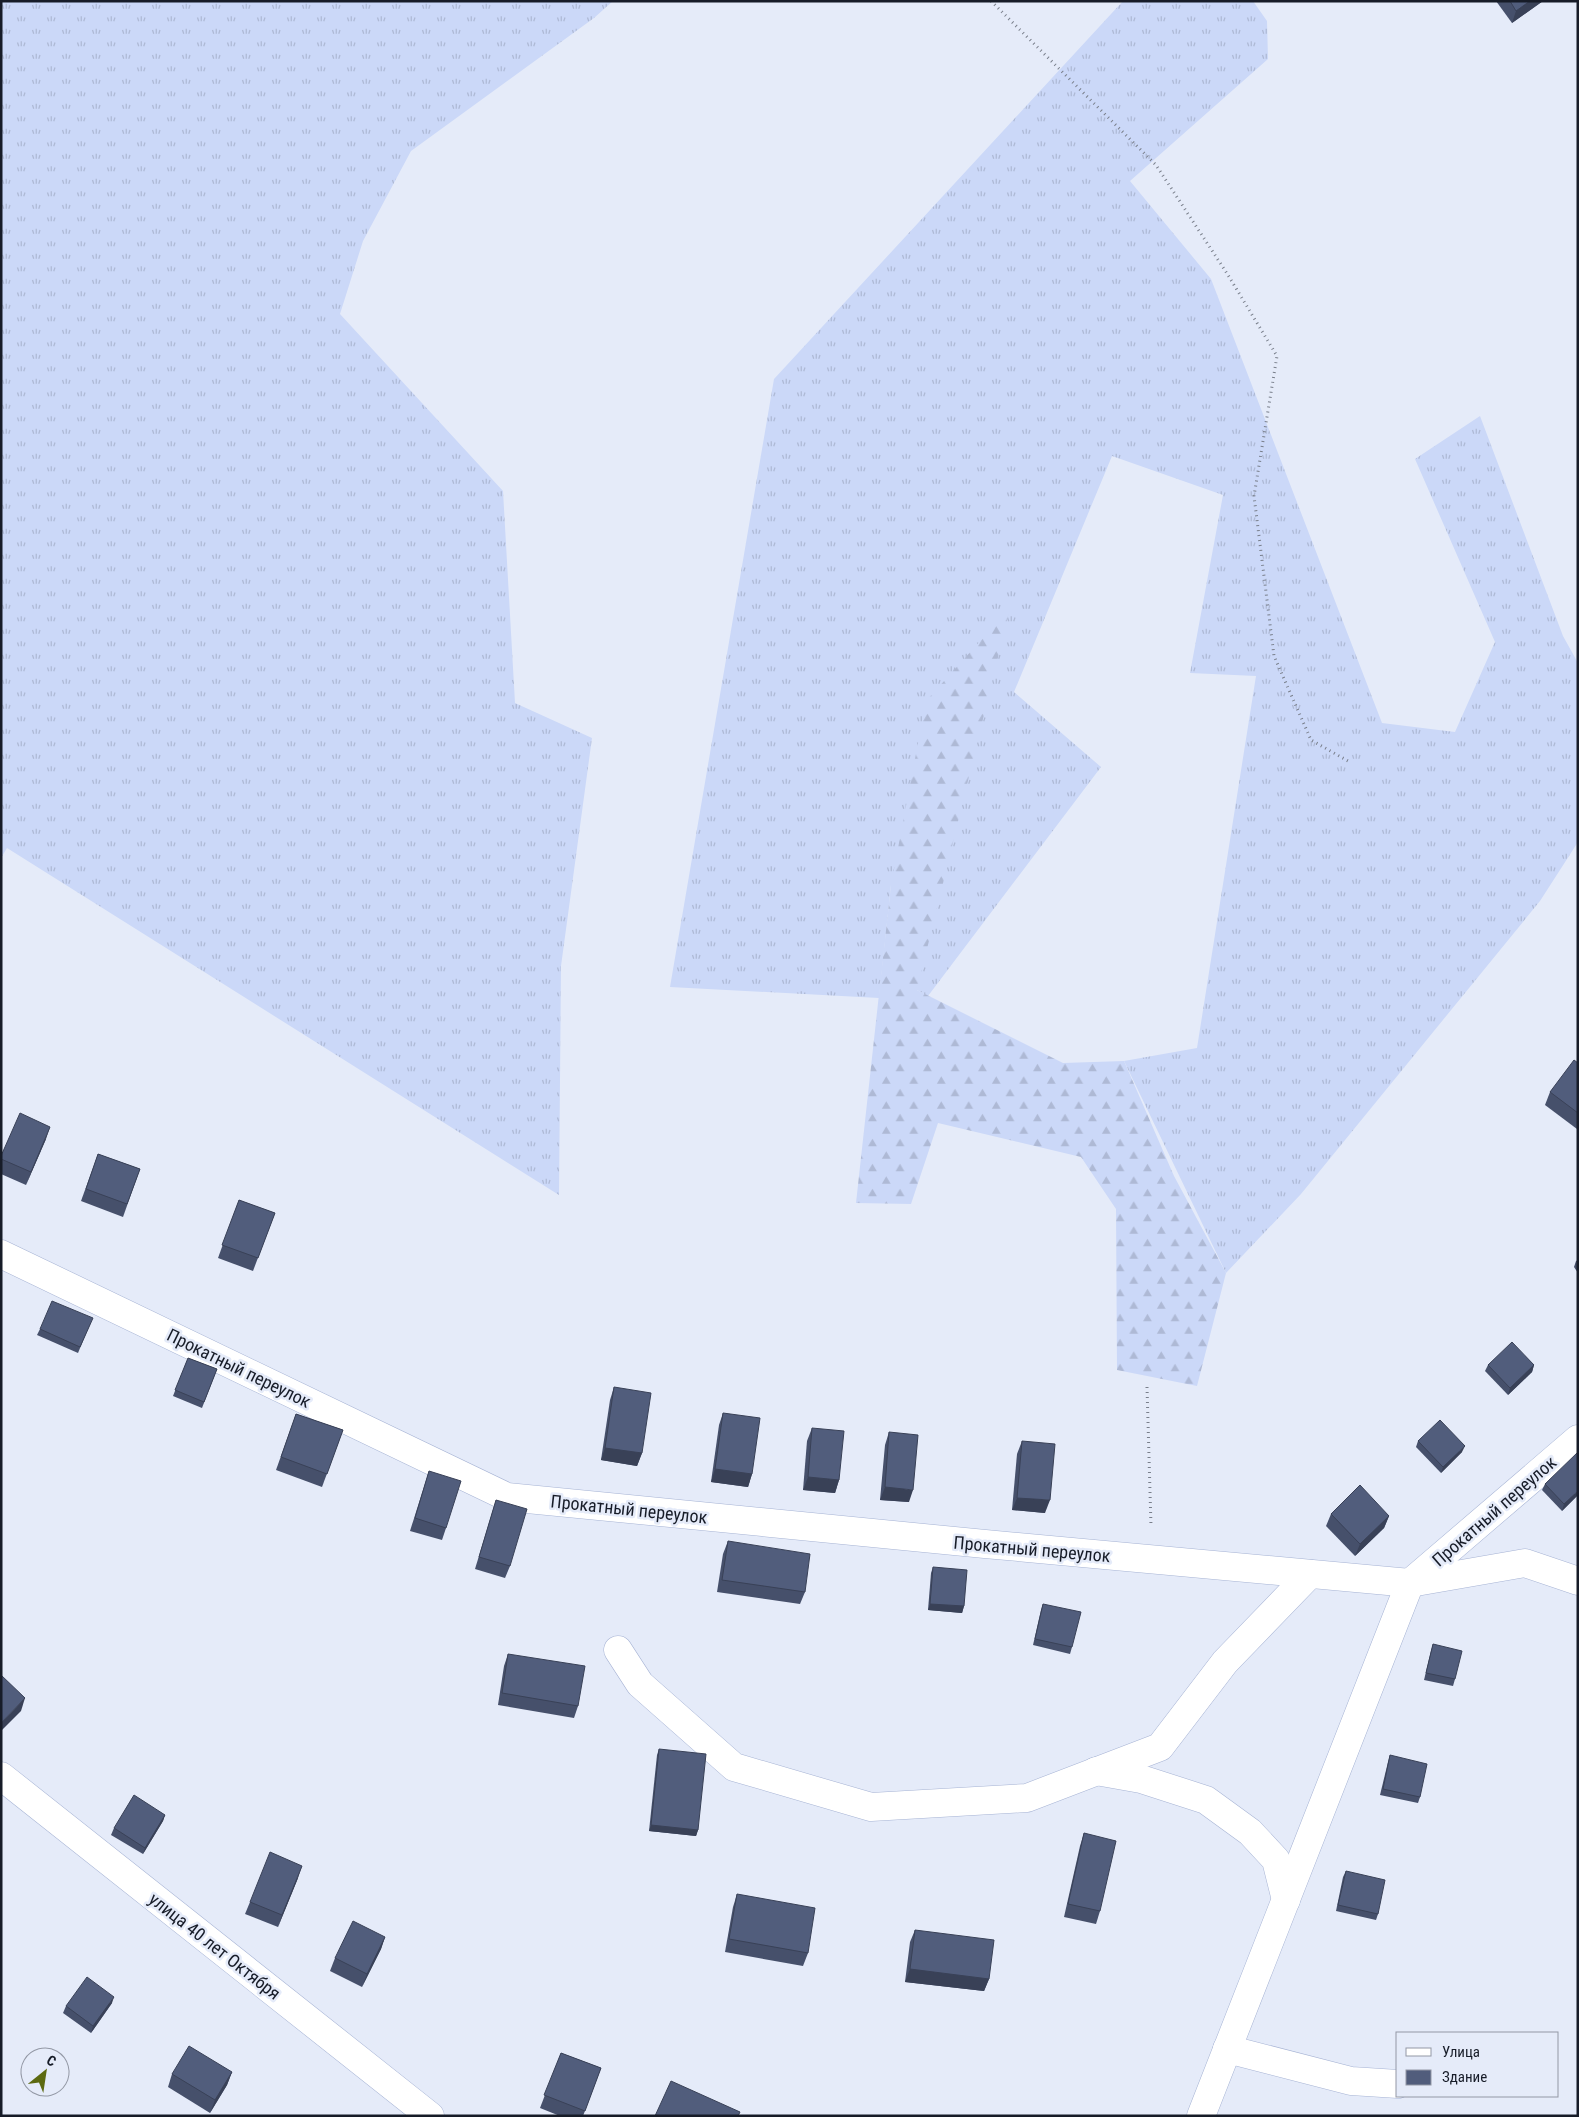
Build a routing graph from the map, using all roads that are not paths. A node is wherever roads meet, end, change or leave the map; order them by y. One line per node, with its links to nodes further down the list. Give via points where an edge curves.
1 (1, 1254): 3 (street, Прокатный переулок, via 507,1497)
2 (1578, 1439): 5 (street, Прокатный переулок)
3 (1310, 1574): 5 (street, Прокатный переулок); 7 (street, via 1225,1662 1160,1747)
4 (1578, 1581): 5 (street, Прокатный переулок, via 1525,1563)
5 (1410, 1583): 9 (street, Прокатный переулок)
6 (618, 1650): 7 (street, via 640,1684 734,1767 872,1807 1026,1798)
7 (1096, 1771): 9 (street, via 1141,1779 1206,1800 1250,1832 1276,1860)
8 (1, 1776): 12 (street, улица 40 лет Октября)
9 (1286, 1900): 10 (street, Прокатный переулок)
10 (1227, 2049): 11 (street, via 1351,2081); 13 (street, Прокатный переулок)
11 (1396, 2084)
12 (430, 2116)
13 (1200, 2116)

